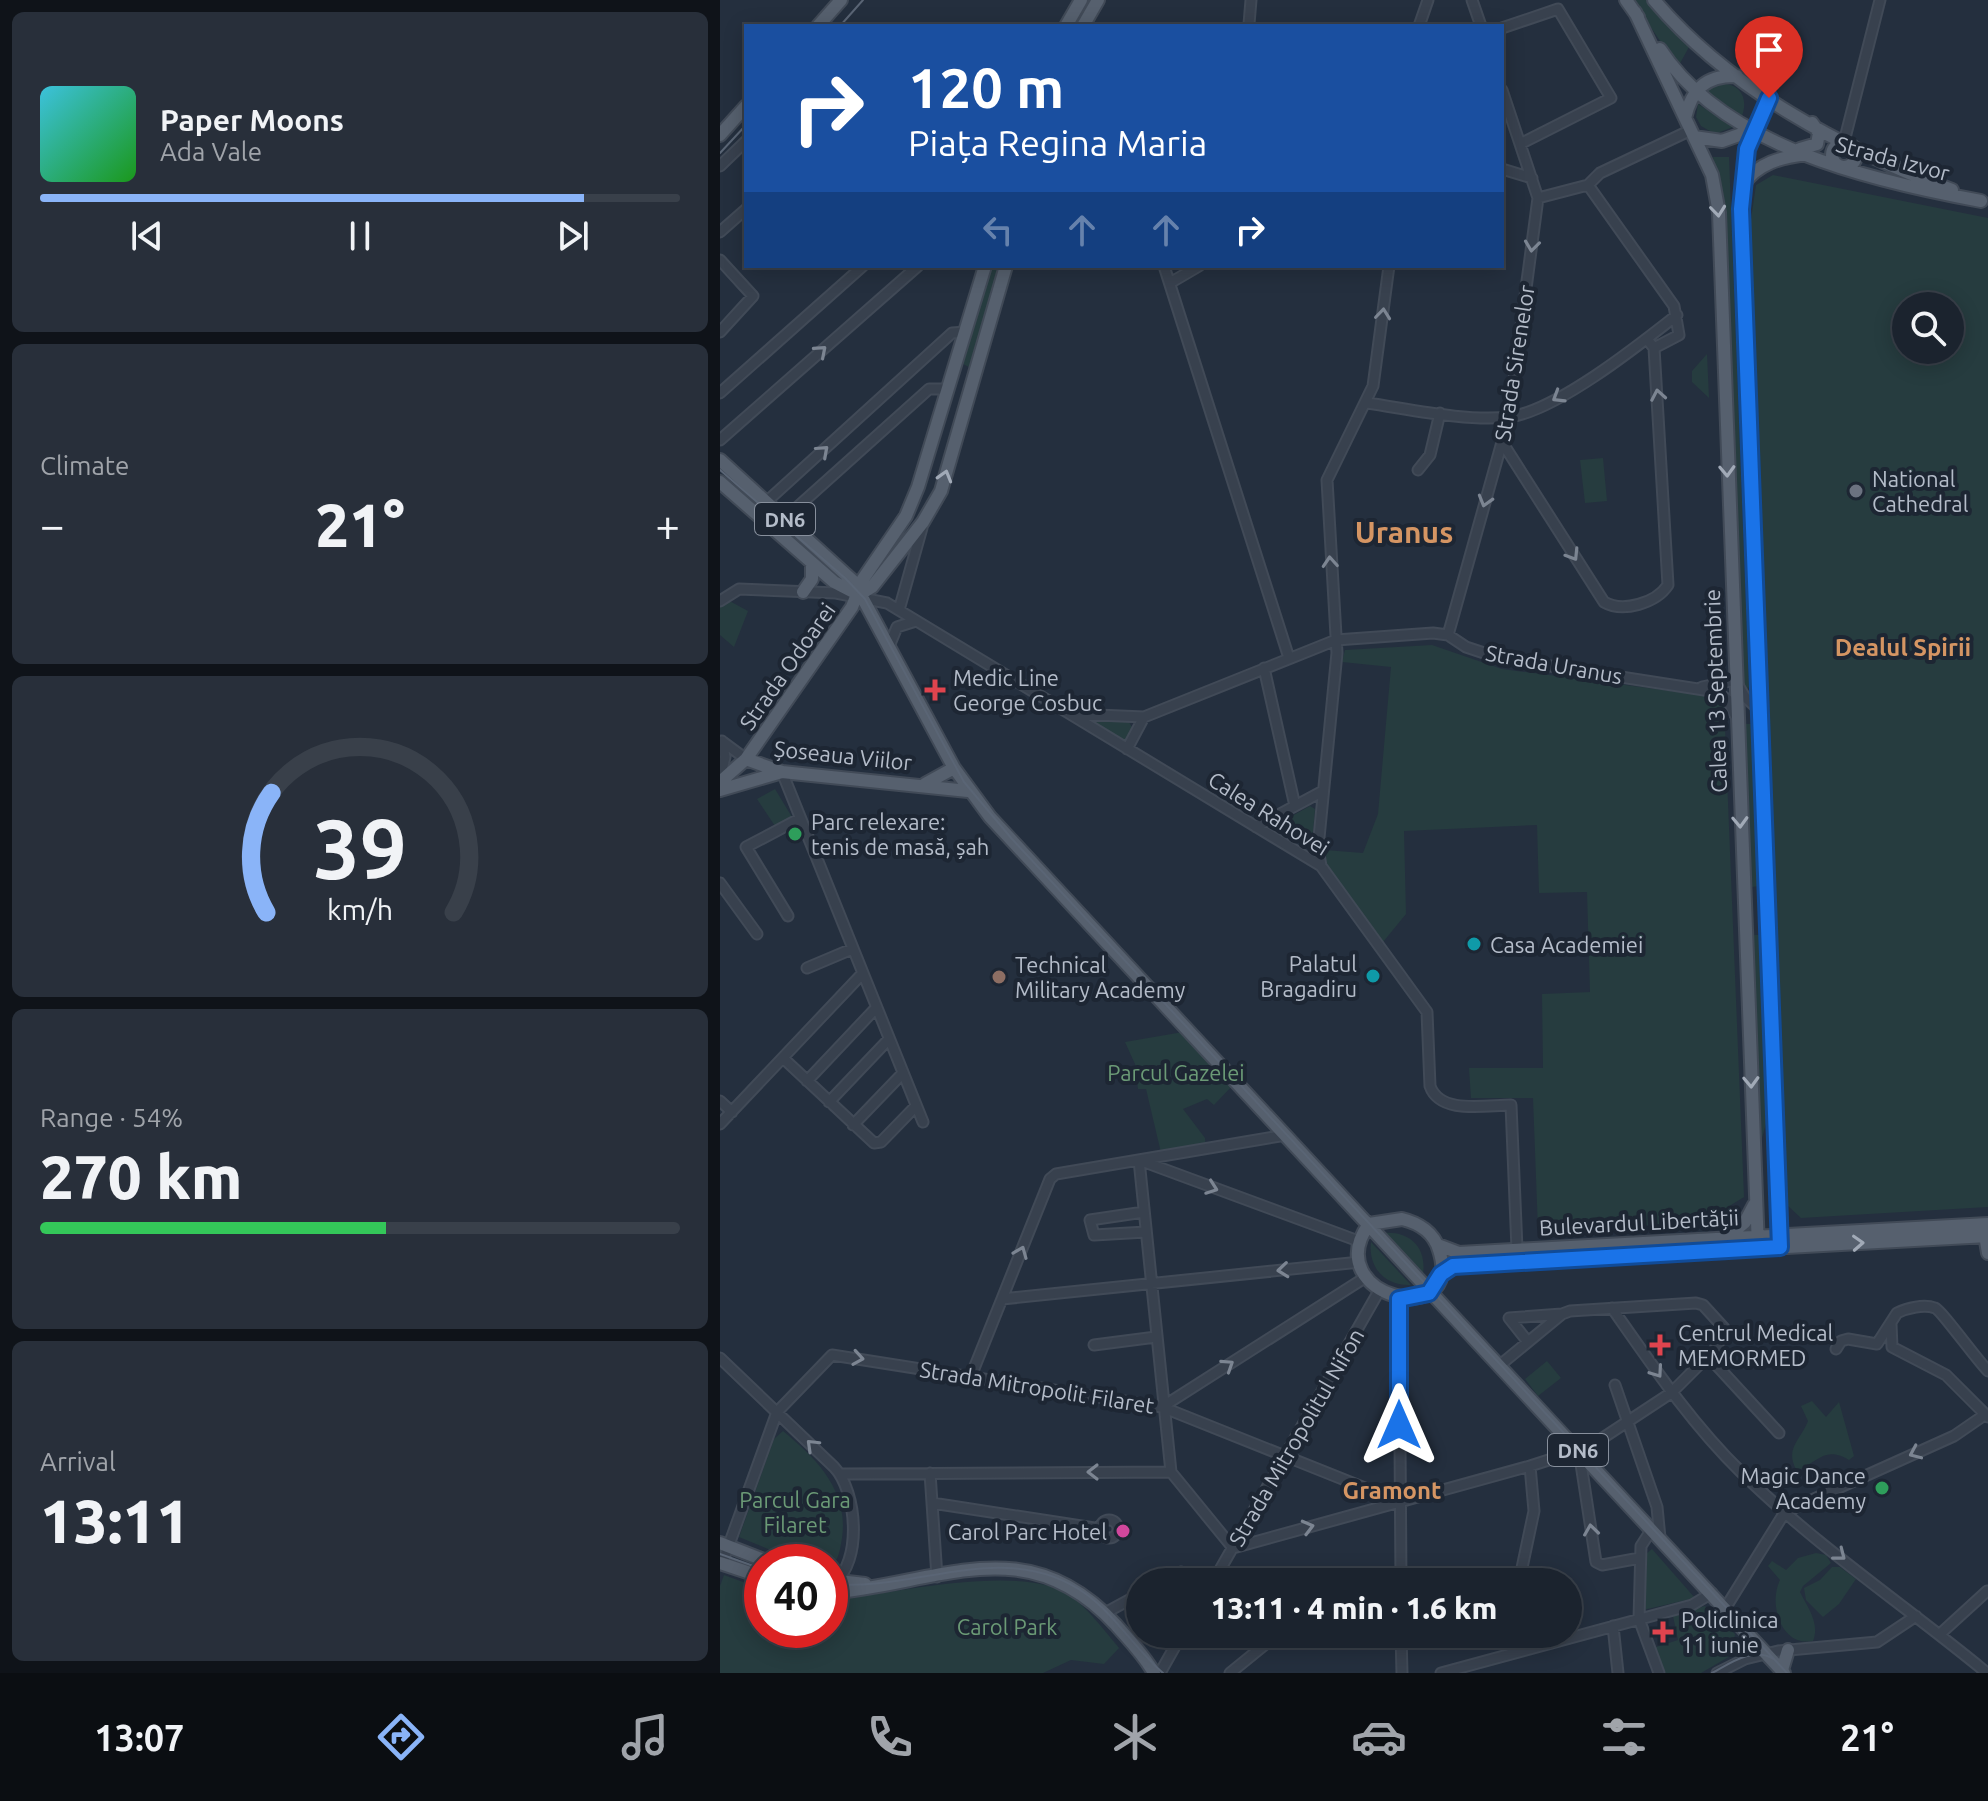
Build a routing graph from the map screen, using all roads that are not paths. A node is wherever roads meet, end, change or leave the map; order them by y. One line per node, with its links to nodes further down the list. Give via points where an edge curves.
1 (841, 0): 12 (main road)
2 (1081, 0): 11 (main road)
3 (1098, 0): 13 (main road)
4 (1251, 0): 14 (street)
5 (1428, 0): 15 (street)
6 (1472, 0): 16 (street)
7 (1626, 0): 10 (main road, Calea 13 Septembrie)
8 (1654, 0): 18 (main road)
9 (1880, 0): 28 (street)
10 (1635, 12): 19 (main road, Calea 13 Septembrie); 24 (main road, Calea 13 Septembrie)
11 (1070, 20)
12 (820, 24)
13 (1085, 24)
14 (1249, 24)
15 (1420, 24)
16 (1480, 24)
17 (1504, 27): 29 (street, via 1558,9 1611,98)
18 (1737, 76): 19 (main road, via 1710,79); 21 (main road)
19 (1694, 93): 24 (main road); 25 (main road, Calea 13 Septembrie)
20 (1504, 96): 29 (street, Strada Sirenelor)
21 (1769, 98): 23 (main road, Strada Izvor); 25 (main road, Calea 13 Septembrie)
22 (744, 108): 26 (main road)
23 (1811, 122): 28 (main road, Strada Izvor); 30 (main road, via 1819,133 1817,144)
24 (1690, 128): 25 (main road, via 1722,141); 35 (street, via 1600,173); 81 (main road, Calea 13 Septembrie, one-way to 81, via 1712,175 1719,213)
25 (1753, 130): 30 (main road, Strada Izvor); 36 (main road, Calea 13 Septembrie)
26 (720, 135)
27 (744, 143): 31 (street)
28 (1847, 143): 32 (main road, via 1832,152); 32 (main road, via 1857,155 1854,162); 38 (main road, Strada Izvor)
29 (1520, 144): 34 (street, Strada Sirenelor)
30 (1802, 151): 32 (main road, Strada Izvor); 36 (main road, via 1754,171)
31 (720, 166)
32 (1839, 166): 38 (main road, Strada Izvor)
33 (1504, 170): 34 (street)
34 (1532, 178): 37 (street, Strada Sirenelor)
35 (1588, 185): 37 (street); 50 (street)
36 (1741, 188): 83 (main road, Calea 13 Septembrie)
37 (1538, 198): 61 (street, Strada Sirenelor, one-way to 61)
38 (1984, 202)
39 (744, 211): 40 (street)
40 (720, 232)
41 (720, 260): 51 (street, via 753,296)
42 (861, 268): 58 (street)
43 (916, 268): 62 (street, one-way to 43)
44 (984, 268): 52 (main road)
45 (1005, 268): 56 (main road)
46 (1165, 268): 49 (street)
47 (1196, 268): 49 (street)
48 (1389, 268): 59 (street, one-way to 48, via 1377,368)
49 (1170, 283): 79 (street)
50 (1677, 315): 53 (street); 54 (street, via 1676,338)
51 (720, 332)
52 (965, 332): 55 (main road); 67 (street, one-way to 52, via 952,333)
53 (1647, 339): 54 (street); 61 (street, one-way to 61, via 1545,405)
54 (1654, 348): 63 (street, one-way to 54, via 1604,602 1618,608 1656,597 1668,585)
55 (955, 368): 56 (main road); 57 (main road)
56 (974, 374): 69 (main road, one-way to 56, via 941,491)
57 (948, 389): 68 (street, via 929,389); 72 (main road, via 913,502 863,579)
58 (720, 393)
59 (1367, 403): 60 (street); 77 (street, one-way to 59, via 1327,480)
60 (1440, 413): 61 (street); 65 (street, via 1430,455)
61 (1509, 417): 63 (street, Strada Sirenelor)
62 (720, 440)
63 (1502, 442): 76 (street, Strada Sirenelor, one-way to 76)
64 (720, 460): 67 (main road, DN6)
65 (1418, 470)
66 (720, 482): 70 (main road, Calea Rahovei / DN6)
67 (765, 503): 68 (main road, DN6)
68 (784, 519): 72 (main road, DN6, via 842,569)
69 (923, 522): 72 (main road, via 872,587); 74 (street)
70 (812, 564): 71 (main road, via 812,579); 72 (main road, Calea Rahovei / DN6)
71 (803, 592): 72 (street); 73 (street, via 739,589)
72 (859, 595): 74 (street, Calea Rahovei); 78 (main road, DN6); 89 (main road, Strada Odoarei)
73 (720, 601)
74 (899, 610): 75 (street, Calea Rahovei)
75 (916, 621): 78 (street, via 897,627); 84 (street, Calea Rahovei)
76 (1448, 635): 77 (street, Strada Uranus); 82 (street, Strada Uranus, via 1499,658)
77 (1336, 640): 79 (street, Strada Uranus); 96 (street)
78 (890, 644): 90 (main road, DN6)
79 (1289, 658): 80 (street, Strada Uranus)
80 (1264, 668): 86 (street, Strada Uranus); 97 (street)
81 (1735, 680): 82 (street, Strada Uranus); 83 (street); 85 (main road, Calea 13 Septembrie)
82 (1695, 688): 85 (street, Strada Uranus, via 1721,694)
83 (1759, 710): 102 (main road, Calea 13 Septembrie)
84 (1071, 714): 86 (street, Strada Uranus); 88 (street, Calea Rahovei)
85 (1736, 716): 103 (main road, Calea 13 Septembrie, one-way to 103)
86 (1144, 717): 88 (street)
87 (721, 741): 89 (street); 92 (street, via 725,757)
88 (1127, 749): 99 (street, Calea Rahovei)
89 (746, 759): 91 (main road, Șoseaua Viilor); 92 (main road, Șoseaua Viilor)
90 (954, 768): 93 (main road, Șoseaua Viilor); 95 (main road, DN6)
91 (782, 772): 93 (main road, Șoseaua Viilor); 94 (main road); 98 (street)
92 (720, 780)
93 (925, 784): 95 (main road, Șoseaua Viilor)
94 (720, 790)
95 (968, 791): 123 (main road, DN6)
96 (1323, 791): 97 (street); 100 (street)
97 (1295, 806): 99 (street)
98 (799, 819): 104 (street, via 746,847); 108 (street)
99 (1256, 827): 100 (street, Calea Rahovei)
100 (1321, 866): 137 (street, Calea Rahovei, via 1427,1012 1430,1086 1436,1096 1454,1105 1511,1105)
101 (720, 883): 107 (street)
102 (1766, 889): 103 (main road); 105 (main road, Calea 13 Septembrie)
103 (1743, 891): 106 (main road, Calea 13 Septembrie)
104 (788, 916)
105 (1767, 922): 106 (main road); 125 (main road, Calea 13 Septembrie)
106 (1745, 923): 126 (main road, Calea 13 Septembrie, one-way to 126)
107 (757, 934)
108 (852, 949): 109 (street); 110 (street)
109 (807, 968)
110 (862, 974): 111 (street); 113 (street)
111 (876, 1008): 112 (street); 115 (street)
112 (889, 1039): 114 (street); 117 (street)
113 (783, 1058): 115 (street); 119 (street)
114 (903, 1073): 118 (street); 122 (street)
115 (807, 1081): 117 (street)
116 (720, 1101): 119 (street)
117 (829, 1102): 122 (street)
118 (916, 1106): 120 (street); 122 (street, via 878,1144)
119 (732, 1112): 121 (street)
120 (923, 1122)
121 (720, 1124)
122 (853, 1125)
123 (1286, 1135): 124 (street); 128 (main road, DN6)
124 (1139, 1160): 127 (street); 134 (street, one-way to 134); 145 (street, one-way to 124, via 1050,1179)
125 (1778, 1200): 131 (main road, via 1792,1223); 133 (main road, Calea 13 Septembrie)
126 (1756, 1202): 132 (main road, via 1745,1222); 135 (main road, Calea 13 Septembrie)
127 (1144, 1212): 130 (street); 130 (street, via 1090,1220 1094,1235)
128 (1369, 1224): 134 (main road); 136 (main road, via 1410,1221); 144 (main road, DN6)
129 (1986, 1230): 131 (main road, Bulevardul Libertății); 133 (main road, Bulevardul Libertății, one-way to 129); 138 (main road)
130 (1146, 1232): 142 (street)
131 (1809, 1232): 133 (main road, Bulevardul Libertății)
132 (1727, 1237): 135 (main road, Bulevardul Libertății); 137 (main road, Bulevardul Libertății)
133 (1780, 1240): 135 (main road, Bulevardul Libertății)
134 (1361, 1242): 139 (main road)
135 (1757, 1242): 140 (main road, Bulevardul Libertății, via 1459,1265)
136 (1438, 1245): 137 (main road, Bulevardul Libertății, via 1459,1253); 140 (main road)
137 (1517, 1249)
138 (1988, 1253)
139 (1360, 1262): 141 (main road); 142 (street, one-way to 142)
140 (1441, 1274): 144 (main road)
141 (1366, 1277): 143 (main road); 163 (street, one-way to 141)
142 (1151, 1284): 145 (street); 150 (street)
143 (1379, 1291): 146 (main road); 169 (street, Strada Mitropolitul Nifon)
144 (1431, 1292): 146 (main road); 158 (main road, DN6)
145 (1002, 1299): 160 (street)
146 (1399, 1299): 174 (street)
147 (1612, 1308): 148 (street); 156 (street, via 1703,1305 1724,1330); 162 (street, one-way to 162)
148 (1562, 1314): 151 (street); 151 (street, via 1509,1318)
149 (1891, 1321): 152 (street); 154 (street); 159 (street, via 1905,1309 1938,1309)
150 (1156, 1337): 153 (street); 163 (street)
151 (1528, 1342): 158 (street)
152 (1877, 1344): 154 (street); 155 (street, via 1848,1339)
153 (1094, 1345)
154 (1892, 1347): 165 (street, via 1946,1375)
155 (1836, 1349)
156 (1708, 1356): 162 (street); 167 (street)
157 (720, 1358): 164 (street)
158 (1500, 1365): 168 (main road, DN6)
159 (1988, 1371)
160 (971, 1376): 163 (street, Strada Mitropolit Filaret); 164 (street, Strada Mitropolit Filaret, one-way to 160, via 832,1355)
161 (1615, 1385): 166 (street)
162 (1671, 1393): 166 (street); 176 (street, via 1739,1470)
163 (1162, 1407): 169 (street, Strada Mitropolit Filaret); 171 (street)
164 (777, 1412): 173 (street, one-way to 164); 179 (street)
165 (1986, 1416): 176 (street, one-way to 176, via 1954,1436)
166 (1630, 1422): 168 (street); 178 (street, via 1657,1507)
167 (1779, 1433)
168 (1579, 1451): 170 (street); 178 (main road, DN6); 183 (street, one-way to 168, via 1596,1562)
169 (1285, 1455): 174 (street, Strada Mitropolit Filaret); 180 (street, Strada Mitropolitul Nifon)
170 (1530, 1466): 174 (street); 187 (street, via 1534,1511)
171 (1171, 1472): 172 (street, one-way to 172); 180 (street)
172 (930, 1473): 173 (street); 175 (street)
173 (841, 1474): 182 (street, via 850,1494 853,1527)
174 (1400, 1502): 180 (street, one-way to 174); 186 (street)
175 (932, 1503): 177 (street); 189 (street)
176 (1785, 1512): 196 (street); 198 (street, one-way to 198)
177 (1101, 1529)
178 (1656, 1533): 183 (street, via 1641,1546); 194 (main road, DN6)
179 (724, 1545): 181 (main road); 184 (street)
180 (1233, 1548): 185 (street, Strada Mitropolitul Nifon)
181 (744, 1553)
182 (848, 1557)
183 (1640, 1558): 199 (street)
184 (721, 1564): 188 (main road)
185 (1221, 1568)
186 (1401, 1568)
187 (1522, 1568)
188 (744, 1571)
189 (937, 1577): 191 (main road); 197 (main road, via 1030,1570 1072,1586)
190 (848, 1583): 191 (main road)
191 (872, 1585): 192 (main road)
192 (848, 1590)
193 (1987, 1591): 202 (street)
194 (1712, 1593): 196 (main road, DN6); 199 (street, via 1692,1605)
195 (1126, 1602): 197 (street)
196 (1726, 1607): 208 (main road, DN6)
197 (1105, 1613): 210 (main road)
198 (1916, 1616): 202 (street); 207 (street, via 1877,1642)
199 (1639, 1619): 200 (street); 215 (street)
200 (1613, 1626): 201 (street); 214 (street)
201 (1582, 1632)
202 (1940, 1634): 217 (street)
203 (1173, 1648): 210 (street)
204 (1261, 1648): 211 (street)
205 (1401, 1648): 212 (street)
206 (1519, 1648): 213 (street)
207 (1788, 1650): 208 (street); 209 (main road)
208 (1768, 1654): 209 (main road, DN6); 216 (street)
209 (1783, 1672)
210 (1157, 1673)
211 (1230, 1673)
212 (1402, 1673)
213 (1441, 1673)
214 (1618, 1673)
215 (1659, 1673)
216 (1717, 1673)
217 (1987, 1673)

